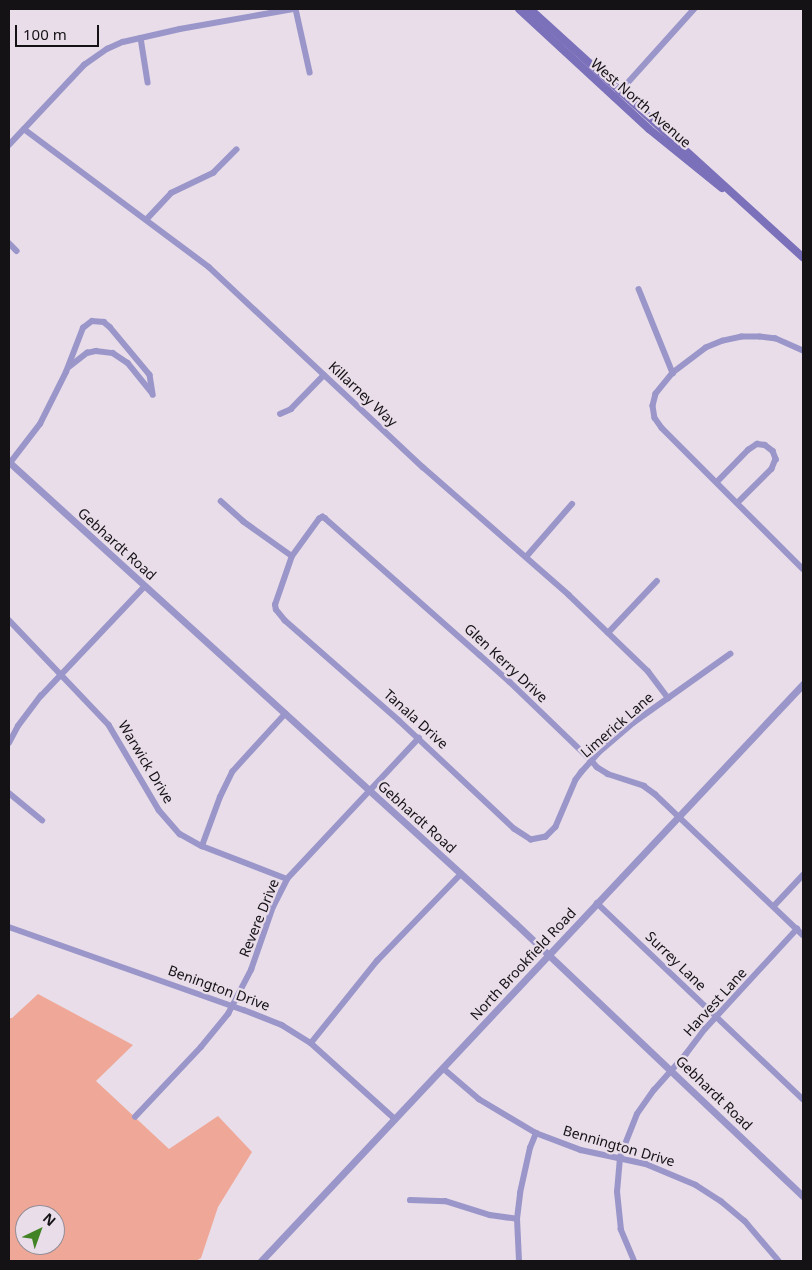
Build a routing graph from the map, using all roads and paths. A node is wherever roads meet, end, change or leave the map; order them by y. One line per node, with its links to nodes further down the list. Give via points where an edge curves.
1 (295, 9): 5 (street, via 211,22); 6 (street)
2 (519, 9): 9 (main road, West North Avenue)
3 (530, 9): 8 (main road, West North Avenue)
4 (694, 9): 8 (street)
5 (141, 38): 7 (street); 10 (street, via 115,45 92,59)
6 (310, 72)
7 (148, 82)
8 (621, 90): 9 (street); 13 (main road, West North Avenue)
9 (614, 98): 13 (main road, West North Avenue)
10 (24, 129): 11 (street); 14 (street, Killarney Way)
11 (9, 145)
12 (236, 150): 14 (street, via 213,173 171,193)
13 (752, 210): 17 (main road, West North Avenue)
14 (147, 219): 22 (street, Killarney Way, via 209,267)
15 (9, 244): 16 (street)
16 (17, 251)
17 (803, 257)
18 (639, 289): 21 (street)
19 (803, 351): 21 (street, via 776,339 742,336 706,348)
20 (66, 372): 20 (street, via 87,354 96,351 113,353 128,363 153,395 150,376 110,327 98,320 83,328); 24 (street, via 40,424)
21 (673, 373): 25 (street, via 656,394 655,418)
22 (324, 375): 23 (street, via 291,409); 30 (street, Killarney Way)
23 (280, 414)
24 (9, 463): 33 (street, Gebhardt Road)
25 (717, 482): 27 (street); 27 (street, via 757,444 773,451 776,459 772,469)
26 (221, 501): 29 (street)
27 (738, 503): 31 (street)
28 (572, 504): 30 (street)
29 (292, 556): 41 (street, Tanala Drive, via 276,610); 43 (street, Glen Kerry Drive, via 322,517 480,655)
30 (526, 557): 35 (street, Killarney Way)
31 (803, 569)
32 (657, 581): 35 (street)
33 (145, 586): 37 (street); 40 (street, Gebhardt Road)
34 (9, 620): 37 (street, Warwick Drive)
35 (608, 633): 39 (street, Killarney Way, via 648,671)
36 (731, 654): 39 (street, Limerick Lane)
37 (62, 674): 42 (street, via 28,711); 49 (street, Warwick Drive, via 109,725 165,818 180,834)
38 (803, 684): 46 (street, North Brookfield Road)
39 (668, 698): 43 (street, Limerick Lane)
40 (285, 714): 44 (street, Gebhardt Road); 49 (street, via 232,772)
41 (419, 738): 44 (street, Revere Drive); 48 (street, Tanala Drive, via 522,835 531,840)
42 (9, 743)
43 (592, 761): 46 (street, Glen Kerry Drive, via 608,774 650,790); 48 (street, Limerick Lane, via 576,780 560,820)
44 (369, 790): 50 (street, Gebhardt Road); 52 (street, Revere Drive)
45 (9, 793): 47 (street)
46 (678, 817): 53 (street, North Brookfield Road); 54 (street, Glen Kerry Drive)
47 (42, 820)
48 (546, 837)
49 (202, 846): 52 (street, Warwick Drive)
50 (461, 874): 58 (street, Gebhardt Road); 61 (street, via 377,961)
51 (803, 874): 54 (street)
52 (287, 879): 59 (street, Revere Drive)
53 (597, 903): 58 (street, North Brookfield Road); 60 (street, Surrey Lane)
54 (774, 906): 56 (street, Glen Kerry Drive)
55 (9, 927): 59 (street, Benington Drive)
56 (798, 930): 57 (street, Glen Kerry Drive); 60 (street, Harvest Lane)
57 (803, 935)
58 (549, 954): 62 (street, North Brookfield Road); 63 (street, Gebhardt Road)
59 (233, 1006): 61 (street, Benington Drive, via 282,1025); 65 (street, Revere Drive, via 214,1032)
60 (716, 1016): 63 (street, Harvest Lane); 64 (street, Surrey Lane)
61 (311, 1043): 66 (street, Benington Drive)
62 (443, 1068): 66 (street, North Brookfield Road); 67 (street, Bennington Drive, via 479,1099)
63 (672, 1070): 68 (street, Harvest Lane, via 637,1114); 69 (street, Gebhardt Road)
64 (803, 1099)
65 (135, 1117)
66 (395, 1119): 72 (street, North Brookfield Road)
67 (536, 1133): 68 (street, Bennington Drive, via 581,1150); 71 (street, via 525,1168)
68 (620, 1157): 74 (street, Harvest Lane, via 618,1210 621,1230); 75 (street, Bennington Drive, via 670,1172 708,1192 745,1221)
69 (803, 1196)
70 (410, 1200): 71 (street, via 445,1201 490,1215)
71 (517, 1219): 73 (street)
72 (261, 1261)
73 (520, 1261)
74 (634, 1261)
75 (779, 1261)

